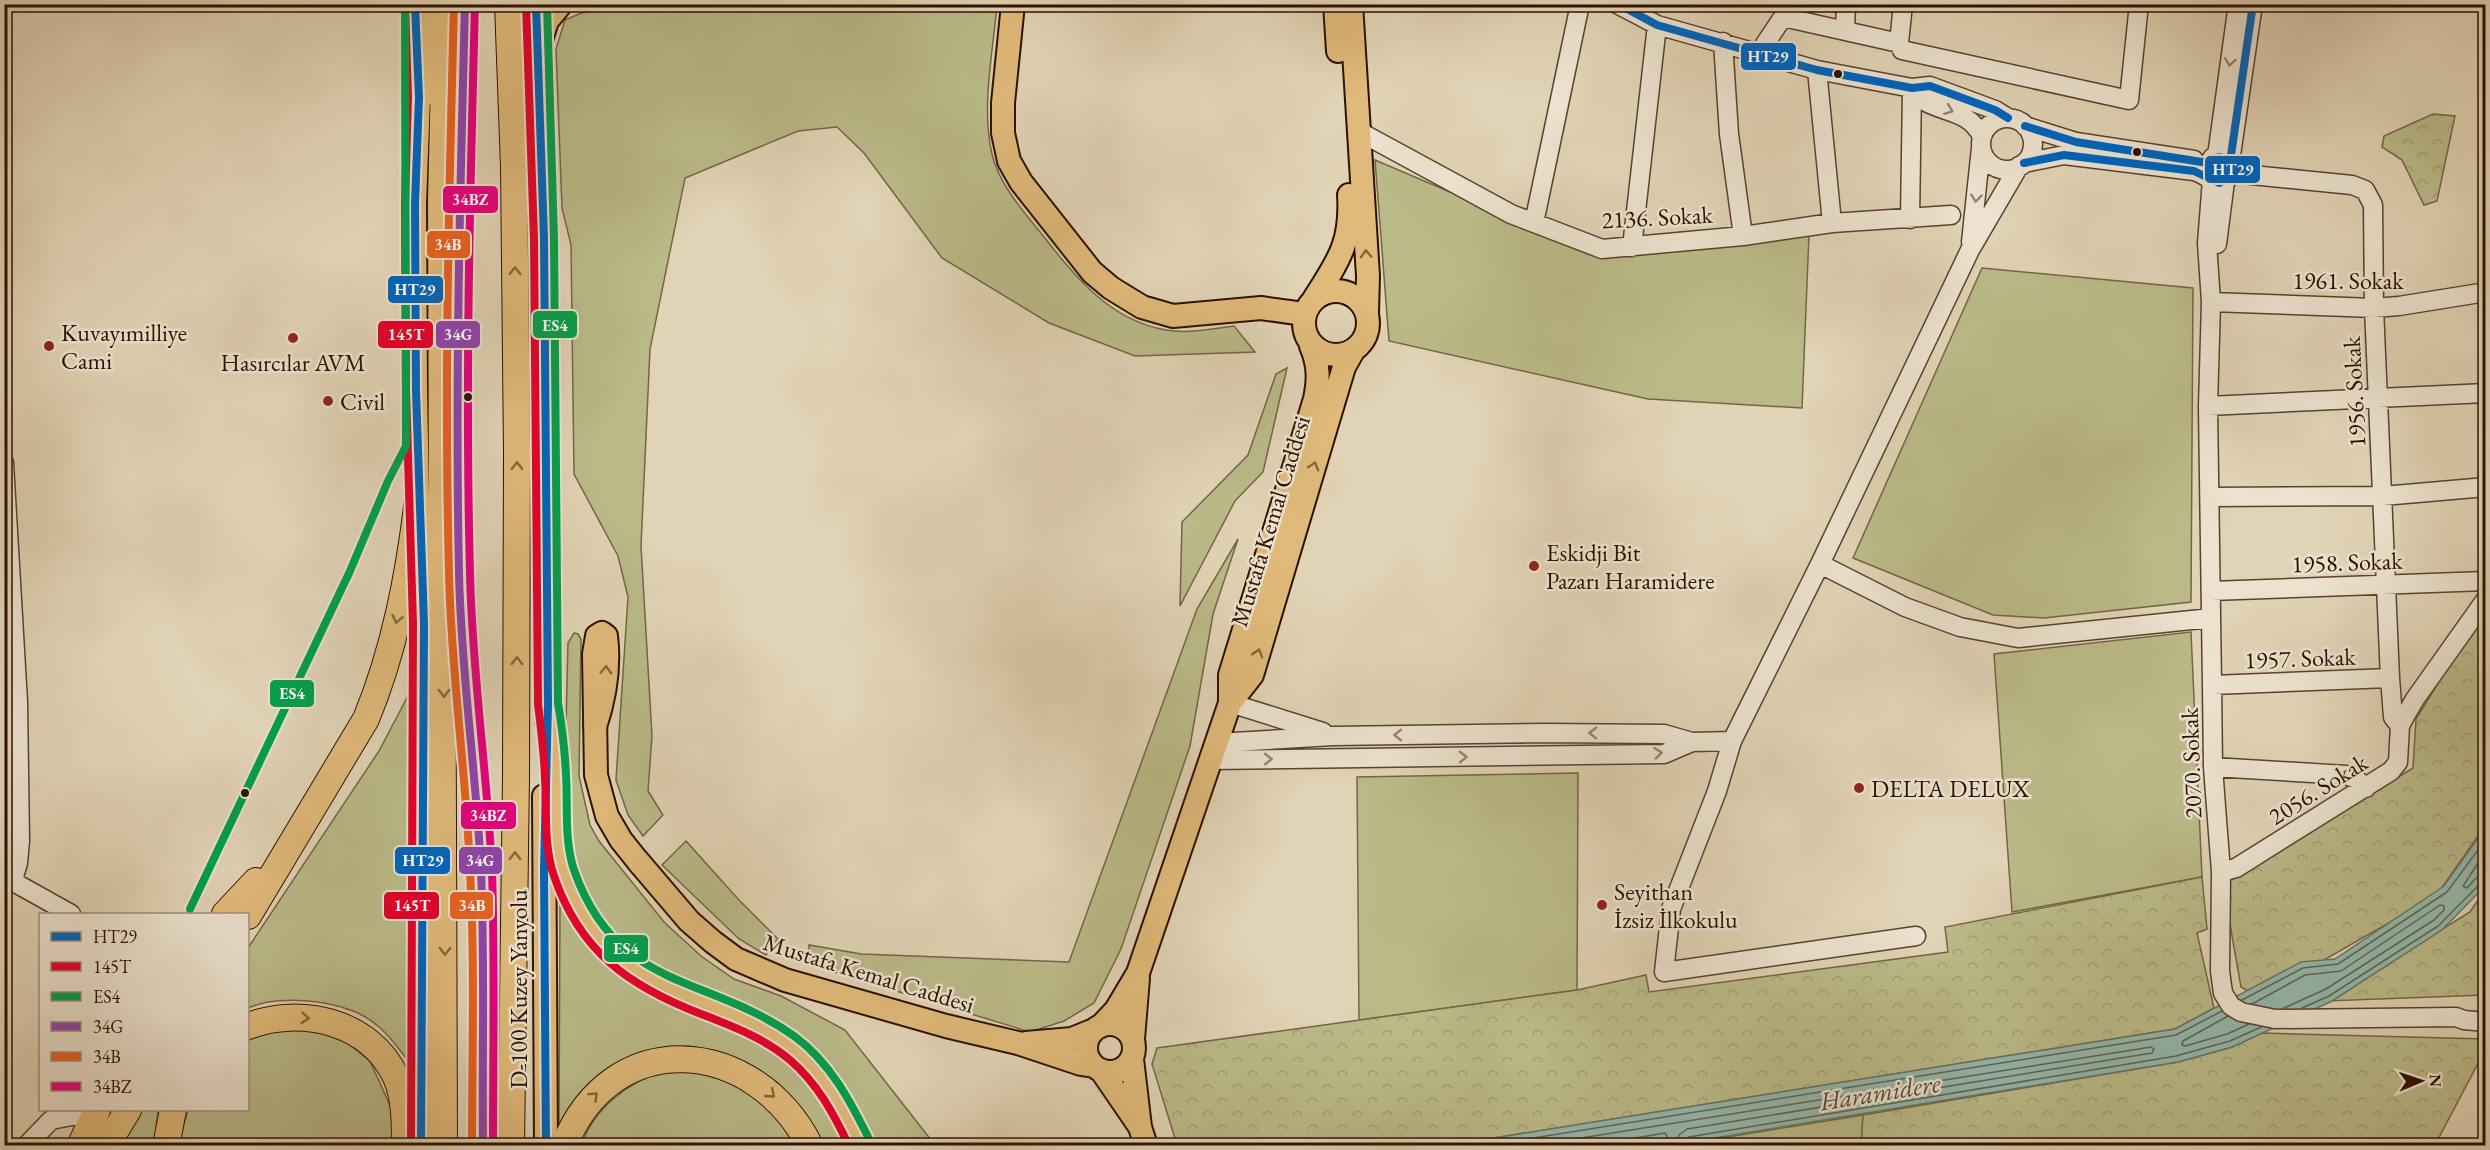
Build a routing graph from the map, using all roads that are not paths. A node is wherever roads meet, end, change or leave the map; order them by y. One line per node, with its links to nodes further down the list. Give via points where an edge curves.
1 (415, 4): 25 (main road)
2 (422, 4): 25 (highway)
3 (446, 4): 98 (highway, one-way to 98, via 441,199)
4 (507, 4): 99 (highway, one-way to 4, via 517,453 514,167)
5 (536, 4): 22 (main road, D-100 Kuzey Yanyolu)
6 (561, 4): 22 (main road, via 547,21)
7 (1013, 4): 41 (main road, via 1003,103 1003,133 1009,161 1092,272 1142,307 1164,315)
8 (1335, 4): 41 (main road, via 1350,216 1347,240 1338,261)
9 (1351, 4): 28 (main road)
10 (1580, 4): 35 (street)
11 (1617, 4): 17 (street)
12 (1846, 4): 18 (street)
13 (1903, 4): 20 (street)
14 (2139, 4): 20 (street, via 2129,100 1902,50)
15 (2238, 4): 31 (street, one-way to 31)
16 (2253, 4): 31 (street)
17 (1657, 25): 19 (street); 37 (street)
18 (1845, 30): 20 (street); 21 (street, via 1783,16)
19 (1723, 42): 21 (street); 36 (street, via 1729,134)
20 (1899, 43)
21 (1759, 53): 23 (street)
22 (537, 65): 64 (main road, D-100 Kuzey Yanyolu, via 544,239)
23 (1817, 70): 24 (street); 34 (street)
24 (1912, 88): 26 (street, via 1930,86); 29 (street, one-way to 29, via 1924,101 1967,118 1976,125); 33 (street)
25 (419, 97): 53 (main road, via 415,204)
26 (2008, 118): 27 (street); 29 (street, via 1992,123)
27 (2025, 126): 30 (street, via 2030,131 2032,148); 31 (street, via 2076,142)
28 (1359, 132): 35 (street, 2136. Sokak); 43 (main road, one-way to 28)
29 (1982, 141): 30 (street, via 1986,160 1992,165 2008,170); 38 (street, one-way to 38)
30 (2021, 165): 31 (street, via 2064,155 2194,171); 38 (street)
31 (2219, 170): 40 (street, 2070. Sokak, via 2207,243); 42 (street, 1956. Sokak, via 2352,185 2366,190 2373,205)
32 (1951, 215): 33 (street, 2136. Sokak)
33 (1910, 219): 34 (street, 2136. Sokak)
34 (1832, 223): 36 (street, 2136. Sokak)
35 (1534, 224): 37 (street, 2136. Sokak, via 1602,249)
36 (1743, 236): 37 (street, 2136. Sokak)
37 (1632, 247)
38 (1970, 250): 54 (street)
39 (2486, 292): 42 (street, 1961. Sokak)
40 (2210, 295): 42 (street, 1961. Sokak); 48 (street, 2070. Sokak)
41 (1309, 306): 43 (main road, via 1334,290 1362,303); 44 (main road, via 1303,327)
42 (2374, 308): 47 (street, 1956. Sokak)
43 (1367, 313): 45 (main road, via 1366,337)
44 (1311, 345): 45 (main road, via 1331,353); 63 (main road, Mustafa Kemal Caddesi, via 1319,377 1315,399 1230,675)
45 (1353, 351): 63 (main road, Mustafa Kemal Caddesi, one-way to 45, via 1252,675 1344,367)
46 (2486, 393): 47 (street)
47 (2379, 397): 48 (street); 52 (street, 1956. Sokak)
48 (2208, 406): 51 (street, 2070. Sokak)
49 (4, 463): 62 (street)
50 (2486, 487): 52 (street)
51 (2210, 496): 52 (street); 57 (street, 2070. Sokak)
52 (2383, 496): 56 (street, 1956. Sokak)
53 (418, 499): 73 (highway, one-way to 73, via 385,670 366,719); 97 (main road, via 424,624)
54 (1820, 564): 59 (street, via 1905,607 1960,627 2018,638); 69 (street)
55 (2486, 581): 56 (street, 1958. Sokak)
56 (2387, 585): 57 (street, 1958. Sokak); 60 (street, 1956. Sokak)
57 (2211, 591): 59 (street, 2070. Sokak)
58 (2486, 599): 65 (street, 2056. Sokak)
59 (2211, 618): 61 (street, 2070. Sokak)
60 (2390, 678): 61 (street, 1957. Sokak); 65 (street, 1956. Sokak, via 2393,717)
61 (2212, 686): 71 (street, 2070. Sokak)
62 (11, 702): 75 (street, via 20,841 18,863)
63 (1230, 703): 67 (street); 70 (main road, Mustafa Kemal Caddesi)
64 (548, 704): 100 (main road, D-100 Kuzey Yanyolu, via 544,850); 103 (highway, via 559,850 574,898 597,937 651,982 758,1026 798,1052 833,1092)
65 (2400, 726): 72 (street, 2056. Sokak, via 2398,762)
66 (595, 727): 86 (main road, Mustafa Kemal Caddesi, via 596,776 607,816 632,854 712,942 736,959 785,980)
67 (1333, 736): 68 (street, one-way to 67, via 1664,734); 70 (street)
68 (1692, 741): 69 (street); 70 (street, one-way to 68, via 1664,754)
69 (1732, 741): 79 (street, via 1671,909 1665,972)
70 (1213, 751): 80 (main road, Mustafa Kemal Caddesi)
71 (2213, 767): 72 (street, via 2346,775); 74 (street, 2070. Sokak)
72 (2366, 788): 74 (street, 2056. Sokak, via 2236,868)
73 (316, 802): 77 (highway, via 268,868); 78 (highway)
74 (2221, 872): 82 (street, 2070. Sokak, via 2220,971 2223,993 2231,1006 2256,1017 2275,1019)
75 (9, 881): 76 (street)
76 (68, 913)
77 (227, 913)
78 (249, 914)
79 (1916, 936)
80 (1138, 973): 85 (main road, Mustafa Kemal Caddesi, via 1116,1010); 87 (main road, Mustafa Kemal Caddesi)
81 (2486, 1010): 82 (street)
82 (2456, 1017): 83 (street)
83 (2486, 1022)
84 (249, 1026): 96 (highway, one-way to 96, via 287,1017 313,1018 332,1022 363,1037 383,1056 397,1078 405,1117)
85 (1098, 1028): 86 (main road, Mustafa Kemal Caddesi, via 1072,1039); 87 (main road, via 1116,1024 1129,1033); 88 (main road, via 1087,1044 1087,1052)
86 (1018, 1043): 88 (main road, Mustafa Kemal Caddesi)
87 (1132, 1049): 88 (main road, via 1122,1069); 92 (main road, Mustafa Kemal Caddesi)
88 (1098, 1068): 92 (main road)
89 (127, 1111): 94 (highway)
90 (173, 1111): 95 (highway)
91 (90, 1126): 93 (street, via 77,1115 51,1120)
92 (1143, 1136)
93 (26, 1146)
94 (106, 1146)
95 (166, 1146)
96 (405, 1146)
97 (421, 1146)
98 (444, 1146)
99 (511, 1146)
100 (546, 1146)
101 (564, 1146): 102 (highway, one-way to 102, via 583,1107 599,1091 633,1069 674,1059 714,1063 761,1085 780,1102)
102 (810, 1146)
103 (861, 1146)

